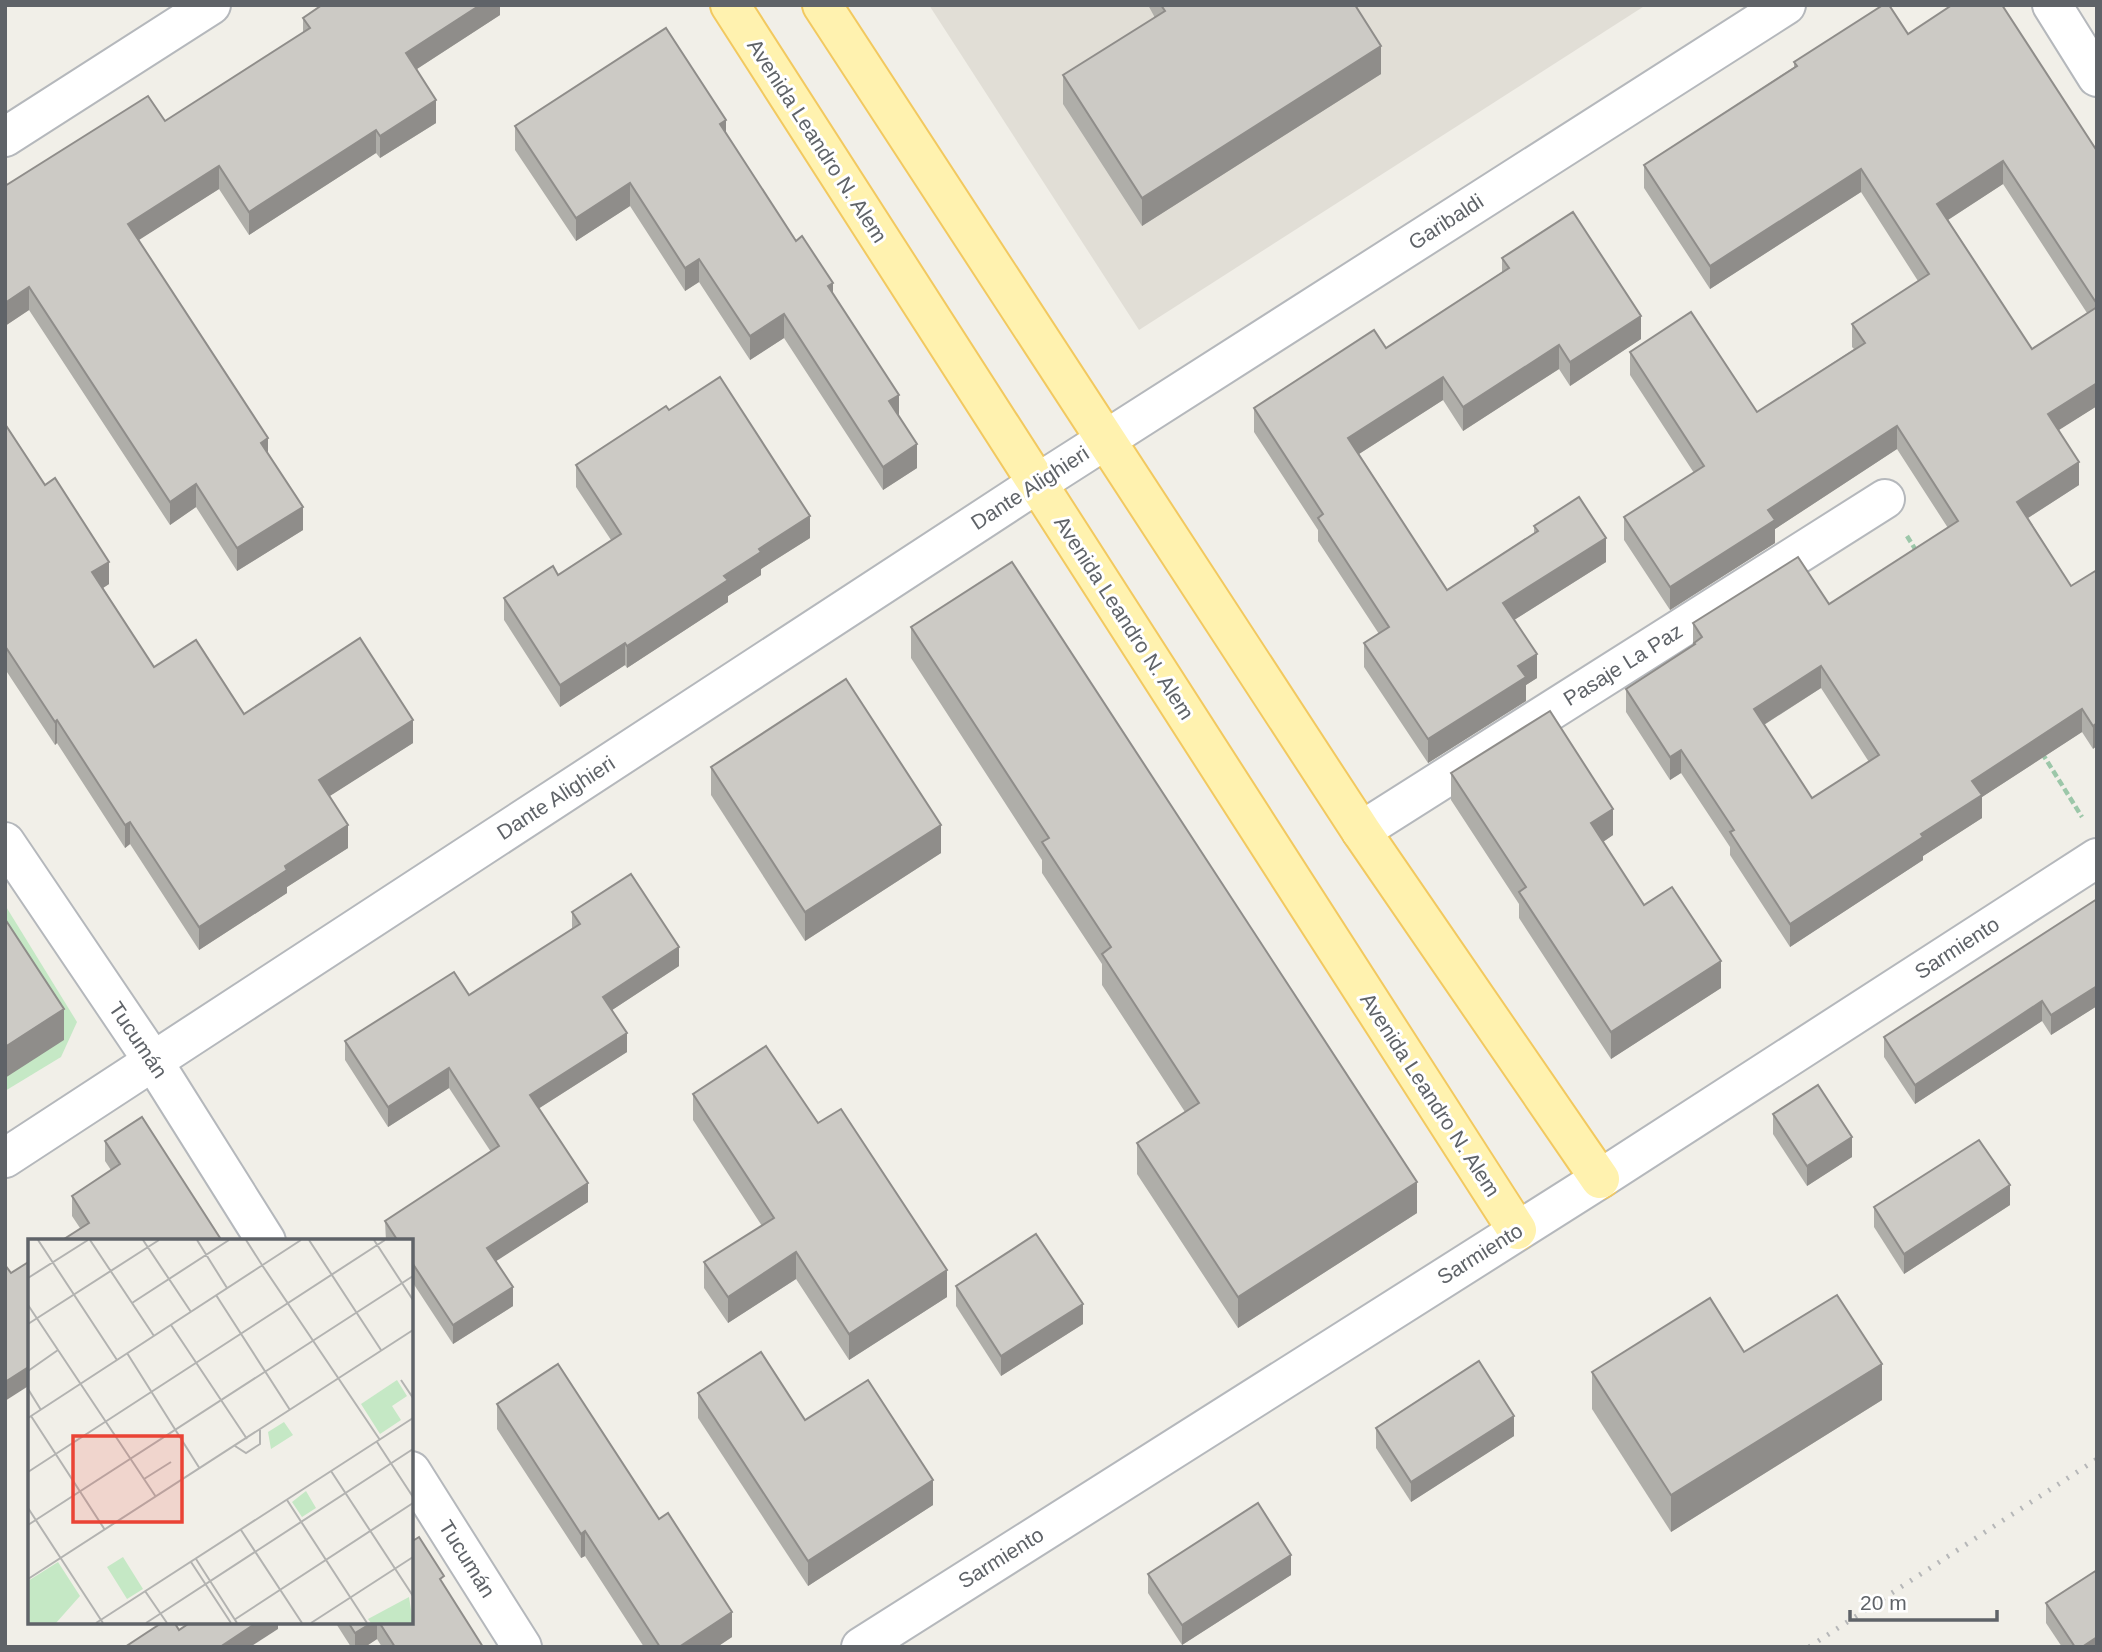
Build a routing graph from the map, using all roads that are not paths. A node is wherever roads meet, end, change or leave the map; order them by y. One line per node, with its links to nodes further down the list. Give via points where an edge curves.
1 (211, 5): 7 (street)
2 (730, 5): 9 (main road, Avenida Leandro N. Alem)
3 (822, 5): 8 (main road)
4 (1786, 5): 8 (street, Garibaldi)
5 (2052, 5): 6 (street)
6 (2097, 77)
7 (5, 137)
8 (1106, 439): 9 (street, Dante Alighieri); 11 (main road)
9 (1038, 483): 14 (street, Dante Alighieri); 17 (main road, Avenida Leandro N. Alem)
10 (1885, 499): 11 (street, Pasaje La Paz)
11 (1361, 831): 16 (main road)
12 (5, 842): 14 (street, Tucumán)
13 (2097, 858): 16 (street, Sarmiento)
14 (153, 1061): 15 (street, Dante Alighieri); 18 (street, Tucumán)
15 (5, 1158)
16 (1600, 1179): 17 (street, Sarmiento)
17 (1517, 1230): 21 (street, Sarmiento)
18 (266, 1239)
19 (413, 1474): 20 (street, Tucumán)
20 (522, 1647)
21 (861, 1647)

